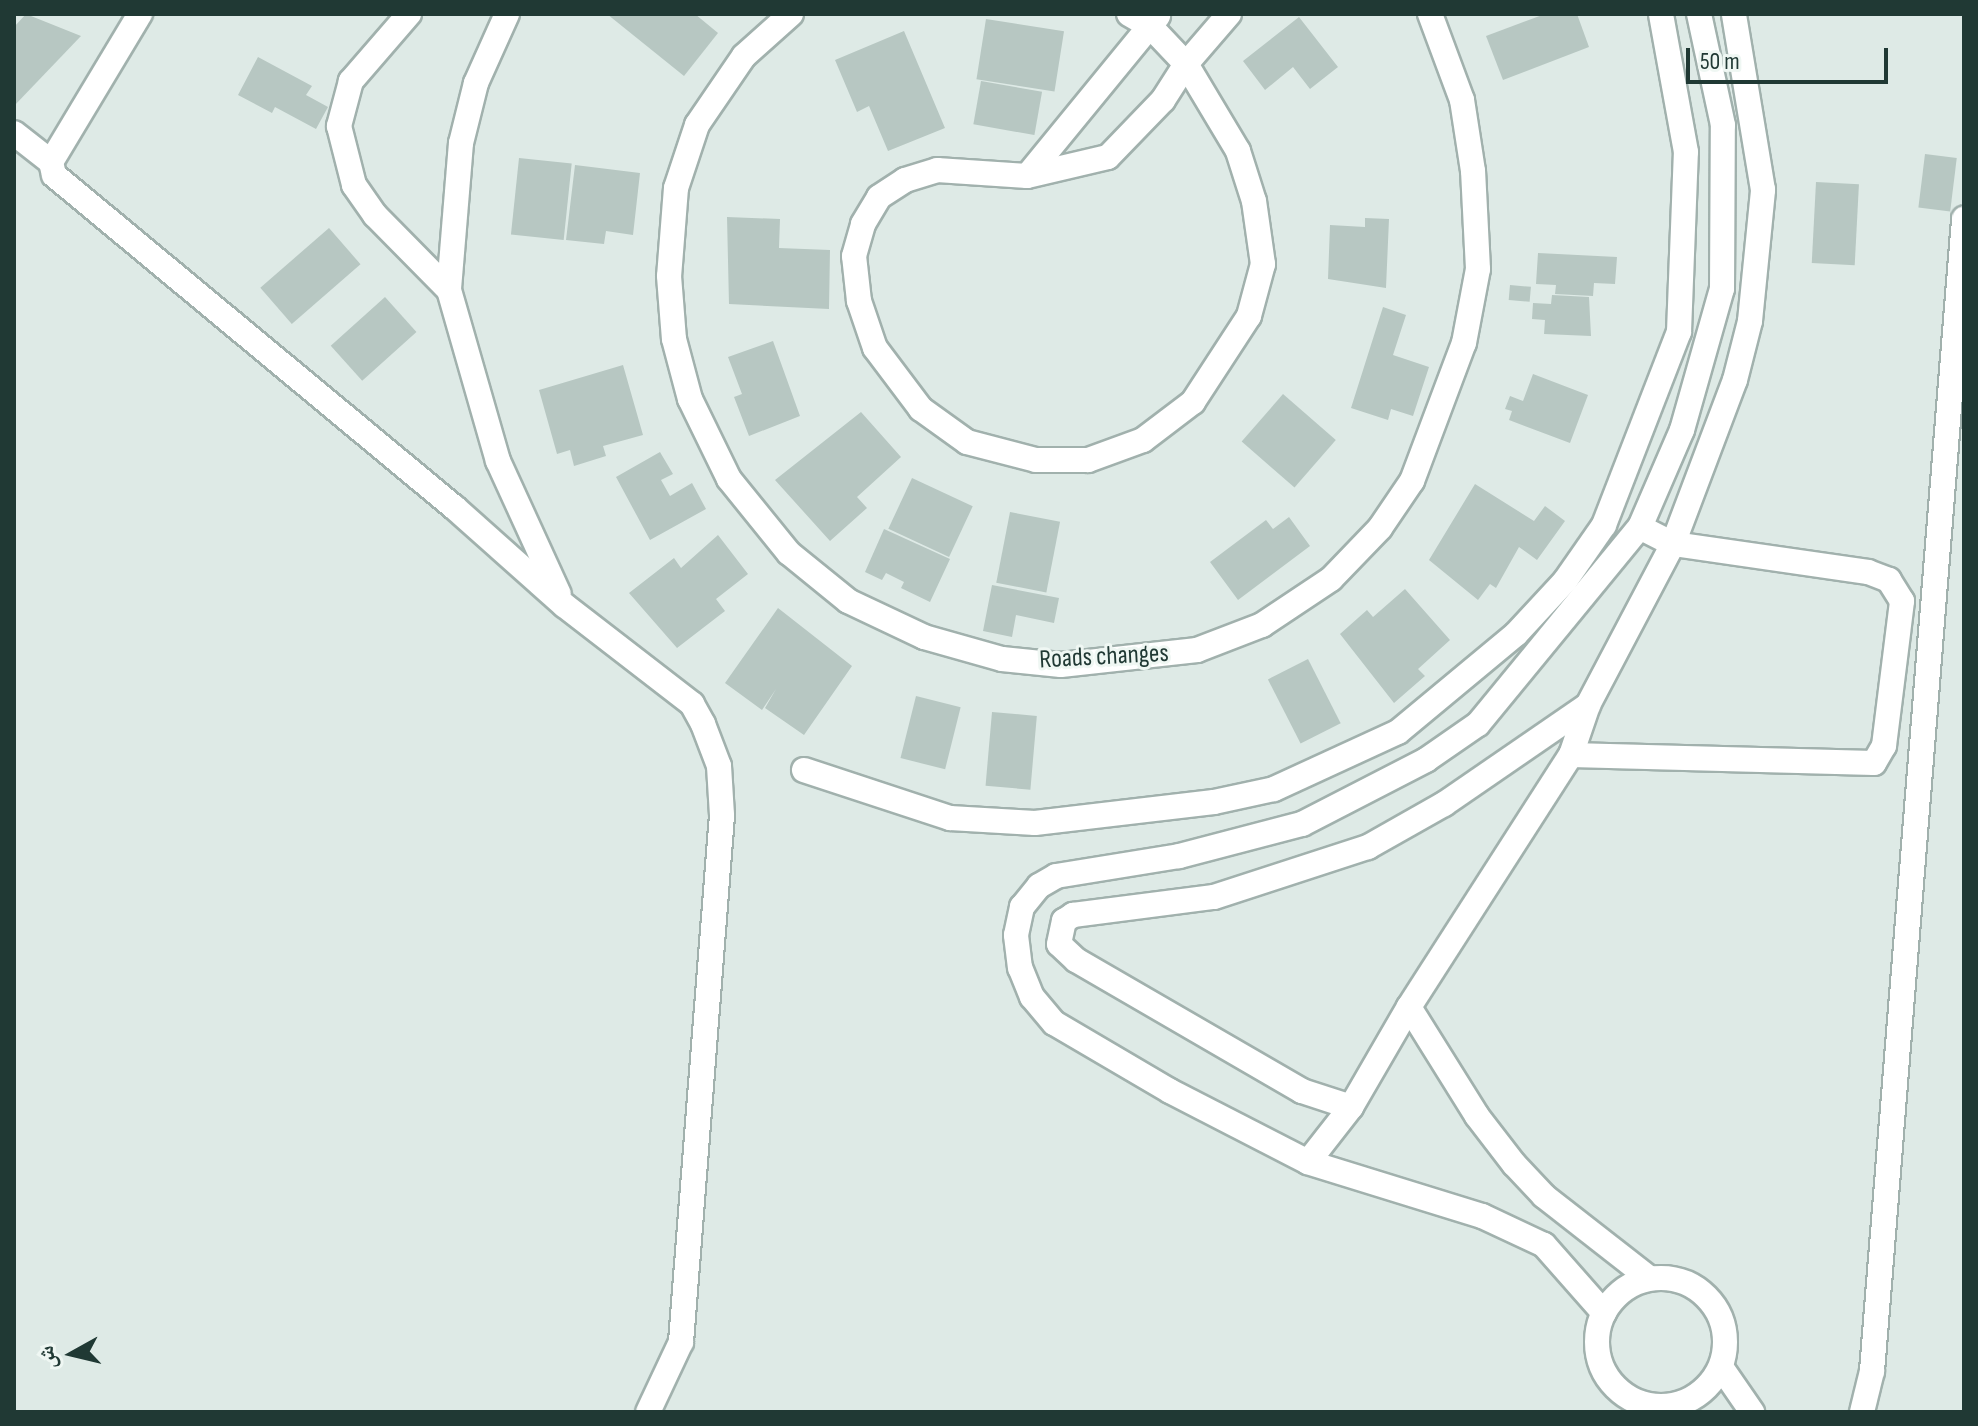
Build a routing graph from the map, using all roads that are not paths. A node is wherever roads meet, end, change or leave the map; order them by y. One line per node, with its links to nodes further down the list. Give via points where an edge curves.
1 (140, 14): 13 (street)
2 (409, 14): 16 (street, via 351,81 339,126 354,185 375,215)
3 (507, 14): 16 (street, via 476,83 461,143)
4 (791, 14): 6 (street, Roads changes, via 744,56 697,125 676,188 669,276 674,339 690,399 729,479 789,553 848,601 924,637 1002,659 1061,665 1197,650 1262,625 1331,579 1380,528 1412,481 1464,343 1478,269 1473,171 1462,100)
5 (1229, 14): 11 (street)
6 (1430, 14)
7 (1661, 14): 22 (street, via 1686,152 1679,332 1604,525 1565,581 1516,634 1398,732 1274,789 1214,802 1035,823 950,818)
8 (1699, 14): 17 (street, via 1723,125 1722,289 1682,430)
9 (1734, 14): 18 (street, via 1763,190 1760,251 1735,380)
10 (1146, 18): 11 (street); 14 (street)
11 (1186, 64): 14 (street, via 1163,100 1108,157); 14 (street, via 1238,151 1254,201 1263,264 1249,316 1193,402 1143,440 1088,460 1036,460 967,442 921,409 895,379 875,348 859,301 854,256 879,197 905,180 937,170)
12 (14, 133): 13 (street)
13 (51, 162): 19 (street, via 54,175)
14 (1027, 176)
15 (1964, 219): 32 (street, via 1872,1371)
16 (449, 290): 19 (street, via 498,461)
17 (1640, 527): 18 (street); 25 (street, via 1478,724 1426,760 1302,824 1179,856 1056,876 1039,886 1022,907 1016,935 1020,968 1032,997 1054,1023)
18 (1673, 544): 20 (street); 21 (street, via 1868,572 1889,580 1902,601 1884,746 1874,763)
19 (564, 605): 30 (street, via 692,704 712,744 722,791 681,1342)
20 (1588, 705): 21 (street); 24 (street, via 1444,804 1368,847 1214,897 1083,913 1064,921 1059,944 1076,960 1302,1091)
21 (1571, 755): 23 (street)
22 (804, 770)
23 (1409, 1007): 24 (street); 26 (street, via 1477,1116 1514,1164 1544,1196)
24 (1351, 1107): 25 (street)
25 (1308, 1162): 27 (street, via 1482,1216 1544,1245)
26 (1649, 1278): 27 (street, via 1623,1290); 28 (street, via 1688,1283 1705,1294 1724,1328)
27 (1604, 1313): 29 (street, via 1597,1332 1603,1371 1630,1399)
28 (1721, 1367): 29 (street); 31 (street)
29 (1675, 1410)
30 (648, 1412)
31 (1752, 1412)
32 (1862, 1412)

